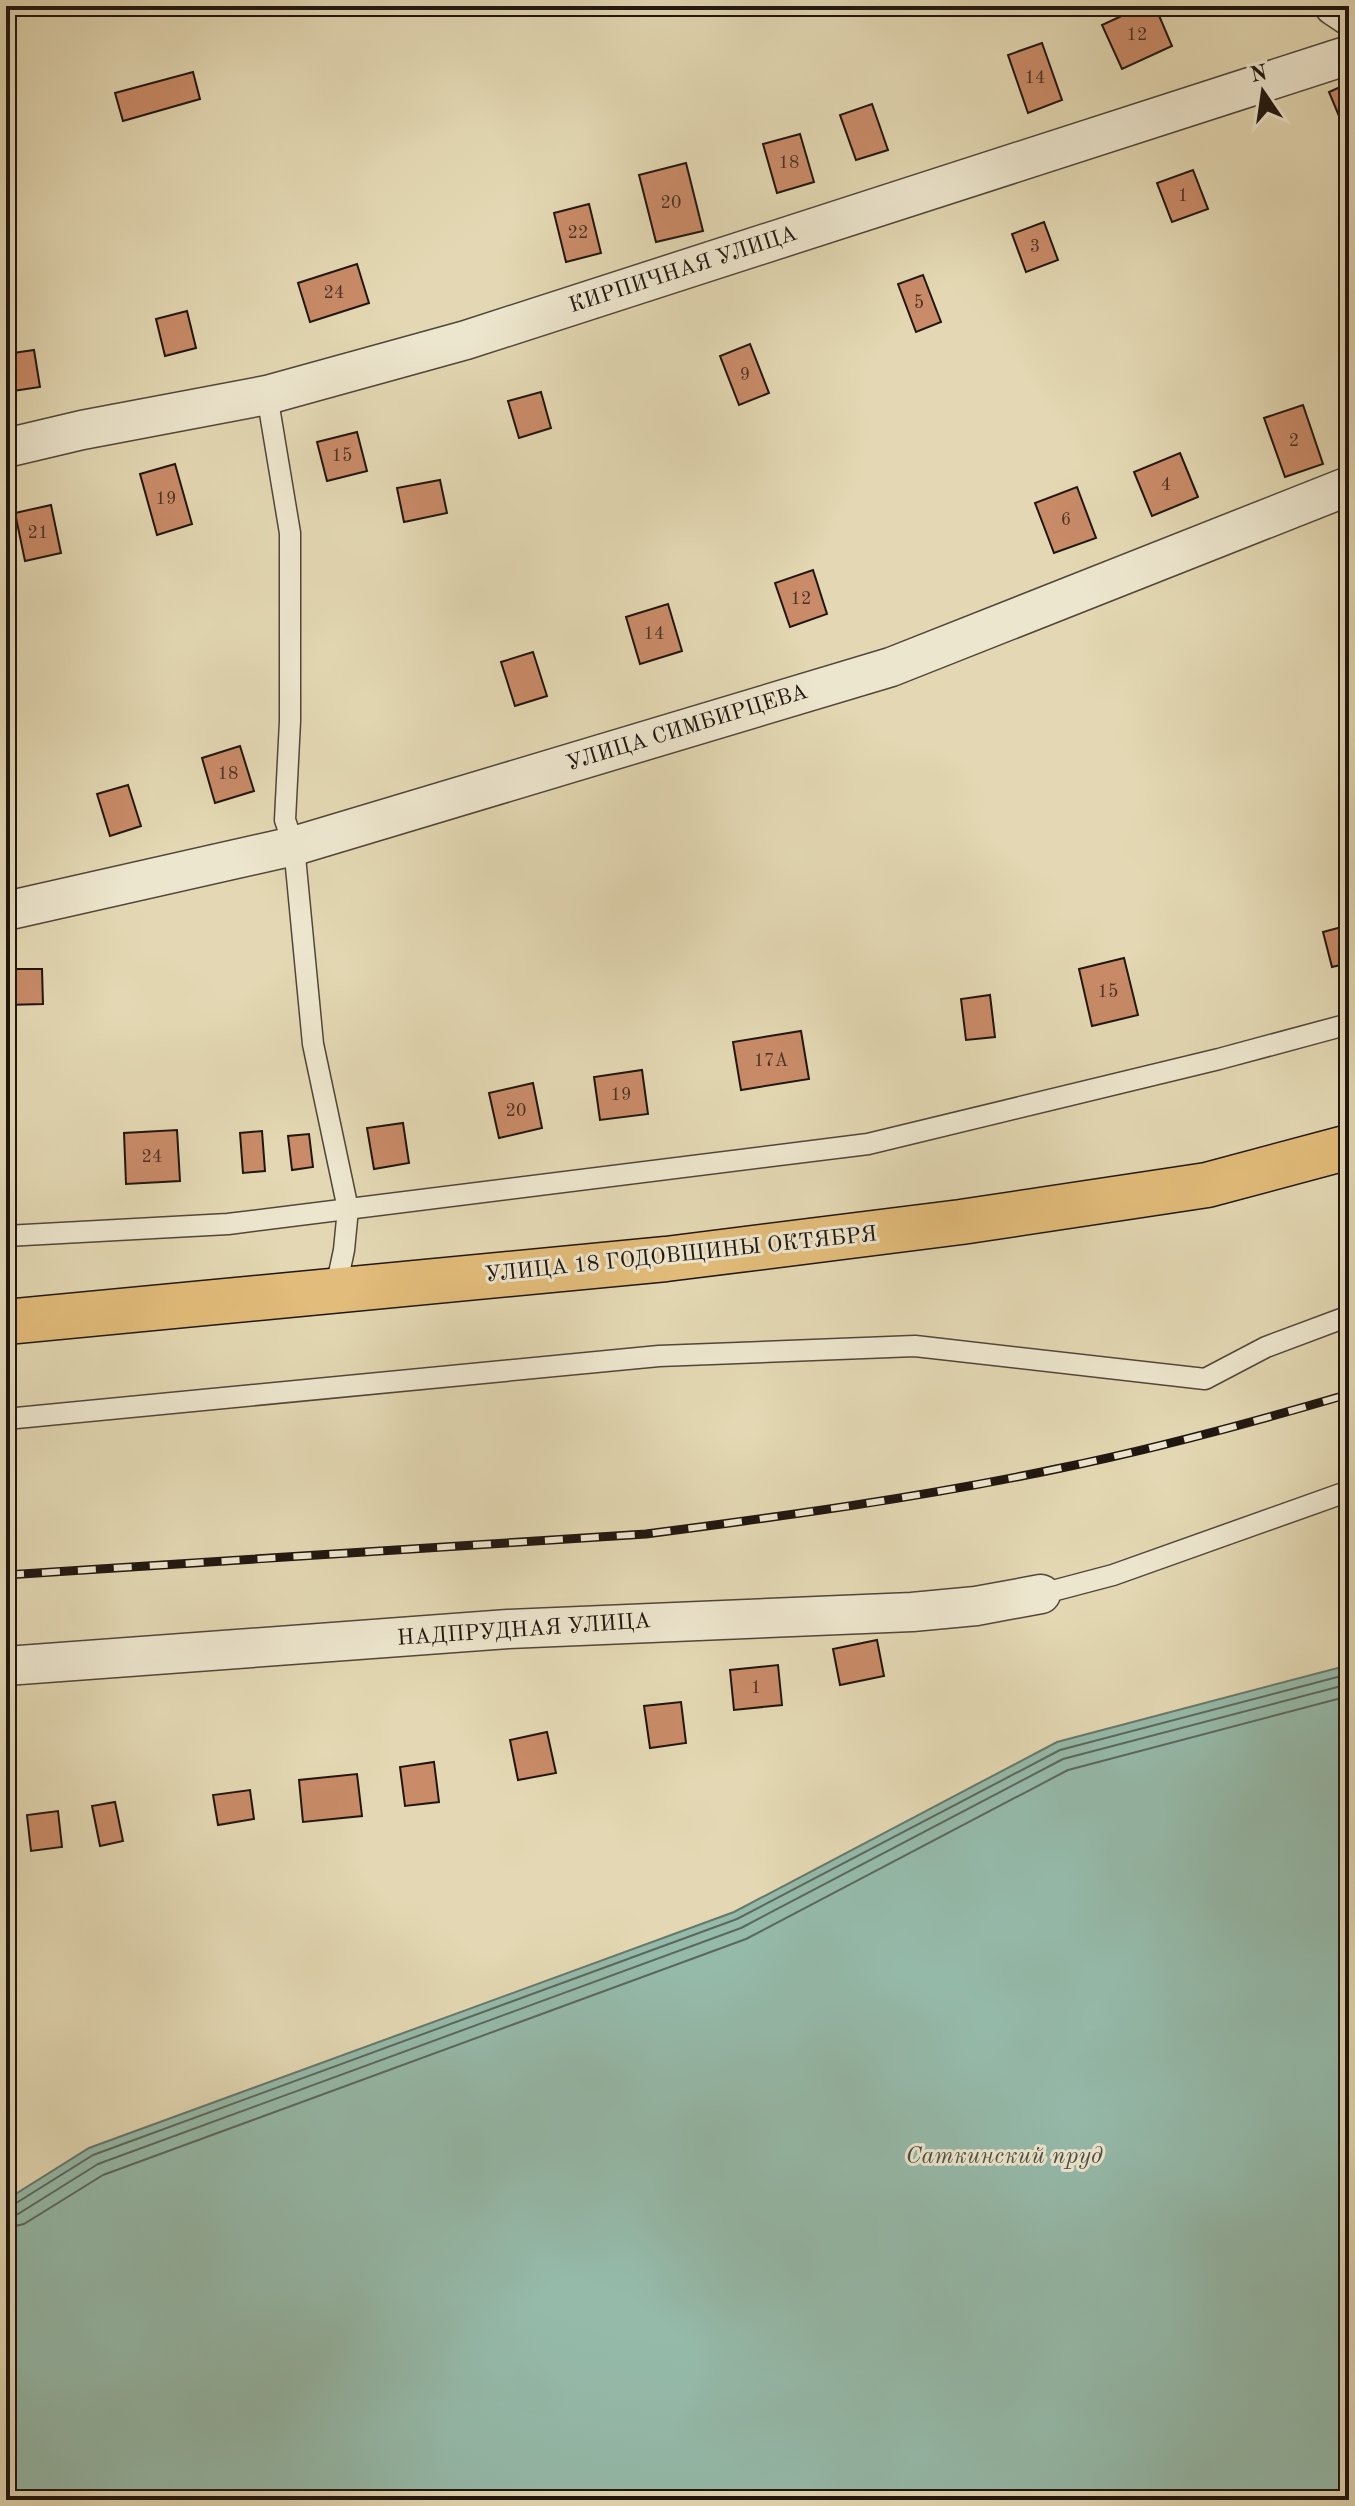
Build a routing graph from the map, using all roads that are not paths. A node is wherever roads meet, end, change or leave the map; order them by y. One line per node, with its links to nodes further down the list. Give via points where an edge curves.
1 (1334, 6): 2 (street)
2 (1349, 16)
3 (1349, 55): 4 (street, КИРПИЧНАЯ УЛИЦА, via 466,340)
4 (267, 395): 5 (street, КИРПИЧНАЯ УЛИЦА); 7 (lane, via 290,533 285,820)
5 (6, 448)
6 (1349, 486): 7 (street, УЛИЦА СИМБИРЦЕВА, via 891,667)
7 (294, 846): 8 (street, УЛИЦА СИМБИРЦЕВА); 11 (lane, via 313,1044)
8 (6, 911)
9 (1349, 1024): 11 (lane, via 868,1144)
10 (1349, 1147): 13 (main road, УЛИЦА 18 ГОДОВЩИНЫ ОКТЯБРЯ, via 1207,1185 990,1218 666,1259)
11 (348, 1209): 12 (lane, via 228,1224); 13 (lane)
12 (6, 1236)
13 (335, 1292): 15 (main road, УЛИЦА 18 ГОДОВЩИНЫ ОКТЯБРЯ)
14 (1349, 1316): 16 (lane, via 1266,1347 1205,1379 915,1346 659,1356)
15 (6, 1322)
16 (6, 1419)
17 (1349, 1491): 18 (lane, via 1113,1575)
18 (1041, 1594): 19 (street, НАДПРУДНАЯ УЛИЦА, via 912,1612 508,1629)
19 (6, 1666)

